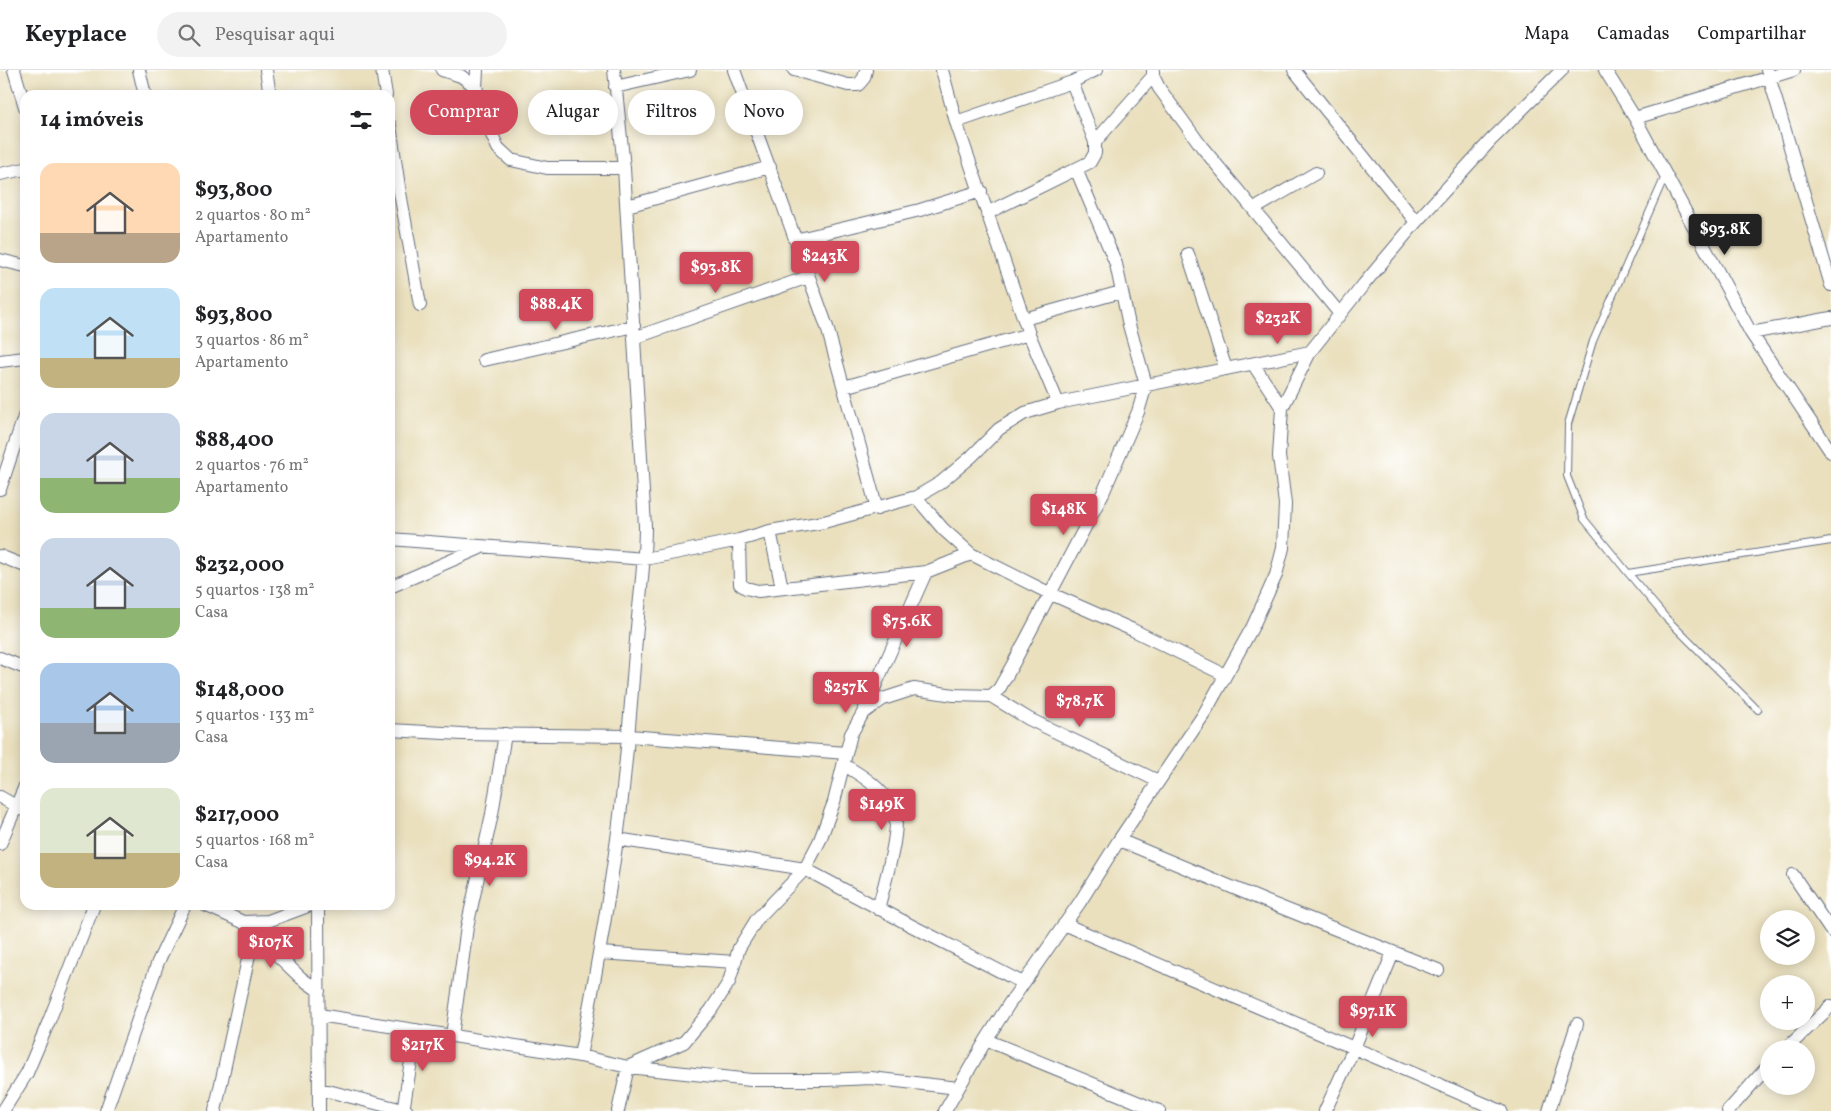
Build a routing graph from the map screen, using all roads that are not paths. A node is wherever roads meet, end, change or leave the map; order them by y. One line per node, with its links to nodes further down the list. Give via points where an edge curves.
1 (14, 70): 23 (street)
2 (139, 70): 24 (street)
3 (266, 70): 25 (street)
4 (382, 70): 26 (street)
5 (442, 70): 21 (street, via 461,76)
6 (477, 70): 21 (street)
7 (614, 70): 22 (street)
8 (690, 70): 22 (street)
9 (734, 70): 31 (street)
10 (794, 70): 11 (street, via 848,85 858,85)
11 (866, 70)
12 (942, 70): 28 (street)
13 (1096, 70): 20 (street)
14 (1294, 70): 42 (street)
15 (1562, 70): 42 (street)
16 (1606, 70): 27 (street)
17 (1794, 70): 19 (street)
18 (1153, 73): 29 (street); 40 (street, via 1159,88 1202,147)
19 (1768, 73): 27 (street); 48 (street)
20 (1072, 82): 28 (street); 29 (street)
21 (476, 86): 32 (street, via 498,148 511,160 547,168)
22 (615, 87): 32 (street)
23 (20, 90)
24 (144, 90)
25 (269, 90)
26 (385, 90)
27 (1635, 118): 37 (street)
28 (956, 122): 38 (street)
29 (1096, 142): 33 (street, via 1090,162)
30 (395, 160): 50 (street)
31 (770, 167): 39 (street); 43 (street)
32 (624, 168): 39 (street)
33 (1076, 169): 41 (street); 49 (street, via 1116,264)
34 (20, 170): 36 (street)
35 (1316, 173): 40 (street)
36 (0, 174)
37 (1666, 175): 55 (street); 82 (lane, via 1593,341 1568,424 1567,476 1584,519)
38 (981, 191): 41 (street); 43 (street, via 920,210)
39 (627, 206): 54 (street)
40 (1254, 209): 51 (street)
41 (989, 212): 53 (street)
42 (1416, 222): 51 (street)
43 (795, 240): 47 (street)
44 (1188, 254): 62 (street)
45 (0, 260): 46 (street)
46 (20, 265)
47 (808, 277): 54 (street); 64 (street, via 827,327)
48 (1831, 285)
49 (1121, 292): 53 (street); 63 (street)
50 (420, 304)
51 (1340, 314): 57 (street)
52 (1831, 318): 55 (street)
53 (1024, 319): 56 (street)
54 (634, 332): 59 (street); 79 (street, via 646,526)
55 (1751, 333): 68 (street)
56 (1029, 334): 64 (street); 65 (street)
57 (1310, 352): 61 (street); 66 (street)
58 (20, 359): 60 (street)
59 (484, 360)
60 (0, 361)
61 (1253, 364): 62 (street); 66 (street)
62 (1226, 369): 63 (street)
63 (1146, 385): 65 (street); 85 (street, via 1138,412 1102,493)
64 (844, 387): 71 (street)
65 (1058, 403): 70 (street, via 1025,413 999,429 940,483)
66 (1282, 408): 88 (street, via 1279,456 1285,504 1283,548 1276,575 1253,626)
67 (20, 429): 69 (street)
68 (1831, 452)
69 (0, 489)
70 (916, 497): 71 (street); 77 (street, via 943,529)
71 (878, 509): 72 (street)
72 (770, 531): 74 (street); 84 (street)
73 (395, 539): 76 (street)
74 (738, 540): 79 (street); 84 (street, via 740,584 758,591)
75 (1831, 541): 82 (lane)
76 (482, 547): 79 (street); 83 (street)
77 (971, 554): 81 (street); 85 (street)
78 (0, 556): 80 (street)
79 (645, 559): 94 (street)
80 (20, 564)
81 (926, 572): 84 (street); 91 (street)
82 (1628, 573): 90 (lane, via 1666,618)
83 (395, 585)
84 (782, 588)
85 (1049, 593): 88 (street); 89 (street, via 1012,666 999,689)
86 (0, 658): 87 (street)
87 (20, 666)
88 (1225, 676): 96 (street, via 1204,714)
89 (991, 696): 91 (street, via 954,696 914,689 884,699); 96 (street, via 1029,719)
90 (1758, 710)
91 (863, 713): 95 (street, via 851,734)
92 (395, 730): 93 (street)
93 (505, 734): 94 (street); 125 (street, via 492,814 467,927)
94 (629, 736): 95 (street); 100 (street)
95 (845, 759): 103 (street, via 831,810); 105 (street, via 886,798 895,812 897,826)
96 (1158, 781): 101 (street)
97 (0, 797): 98 (street)
98 (20, 807)
99 (20, 810): 102 (street)
100 (617, 839): 103 (street); 115 (street)
101 (1119, 840): 112 (street); 116 (street)
102 (0, 844)
103 (805, 869): 105 (street); 117 (street, via 757,918 739,948)
104 (1793, 875): 113 (street)
105 (878, 908): 119 (street)
106 (92, 910): 135 (street, via 27,1073)
107 (183, 910): 136 (street, via 158,962)
108 (216, 910): 111 (street)
109 (298, 910): 111 (street, via 268,921)
110 (318, 910): 120 (street)
111 (243, 922): 114 (street)
112 (1064, 924): 119 (street); 128 (street)
113 (1831, 931)
114 (254, 932): 120 (street); 137 (street)
115 (600, 953): 117 (street); 129 (street)
116 (1393, 953): 118 (street); 128 (street)
117 (735, 962): 130 (street, via 729,982 684,1042)
118 (1438, 970)
119 (1023, 983): 126 (street)
120 (319, 991): 122 (street)
121 (1831, 1006): 127 (street)
122 (319, 1015): 124 (street); 133 (street)
123 (1577, 1024): 144 (street)
124 (416, 1030): 125 (street); 139 (street)
125 (452, 1036): 129 (street)
126 (986, 1040): 132 (street); 134 (street)
127 (1795, 1040)
128 (1354, 1048): 142 (street); 143 (street)
129 (580, 1056): 130 (street)
130 (628, 1067): 132 (street, via 751,1080 871,1078); 140 (street)
131 (1760, 1075): 145 (street)
132 (958, 1088): 141 (street)
133 (320, 1089): 138 (street); 139 (street)
134 (1156, 1110)
135 (3, 1111)
136 (106, 1111)
137 (215, 1111)
138 (320, 1111)
139 (404, 1111)
140 (618, 1111)
141 (945, 1111)
142 (1325, 1111)
143 (1501, 1111)
144 (1549, 1111)
145 (1728, 1111)

